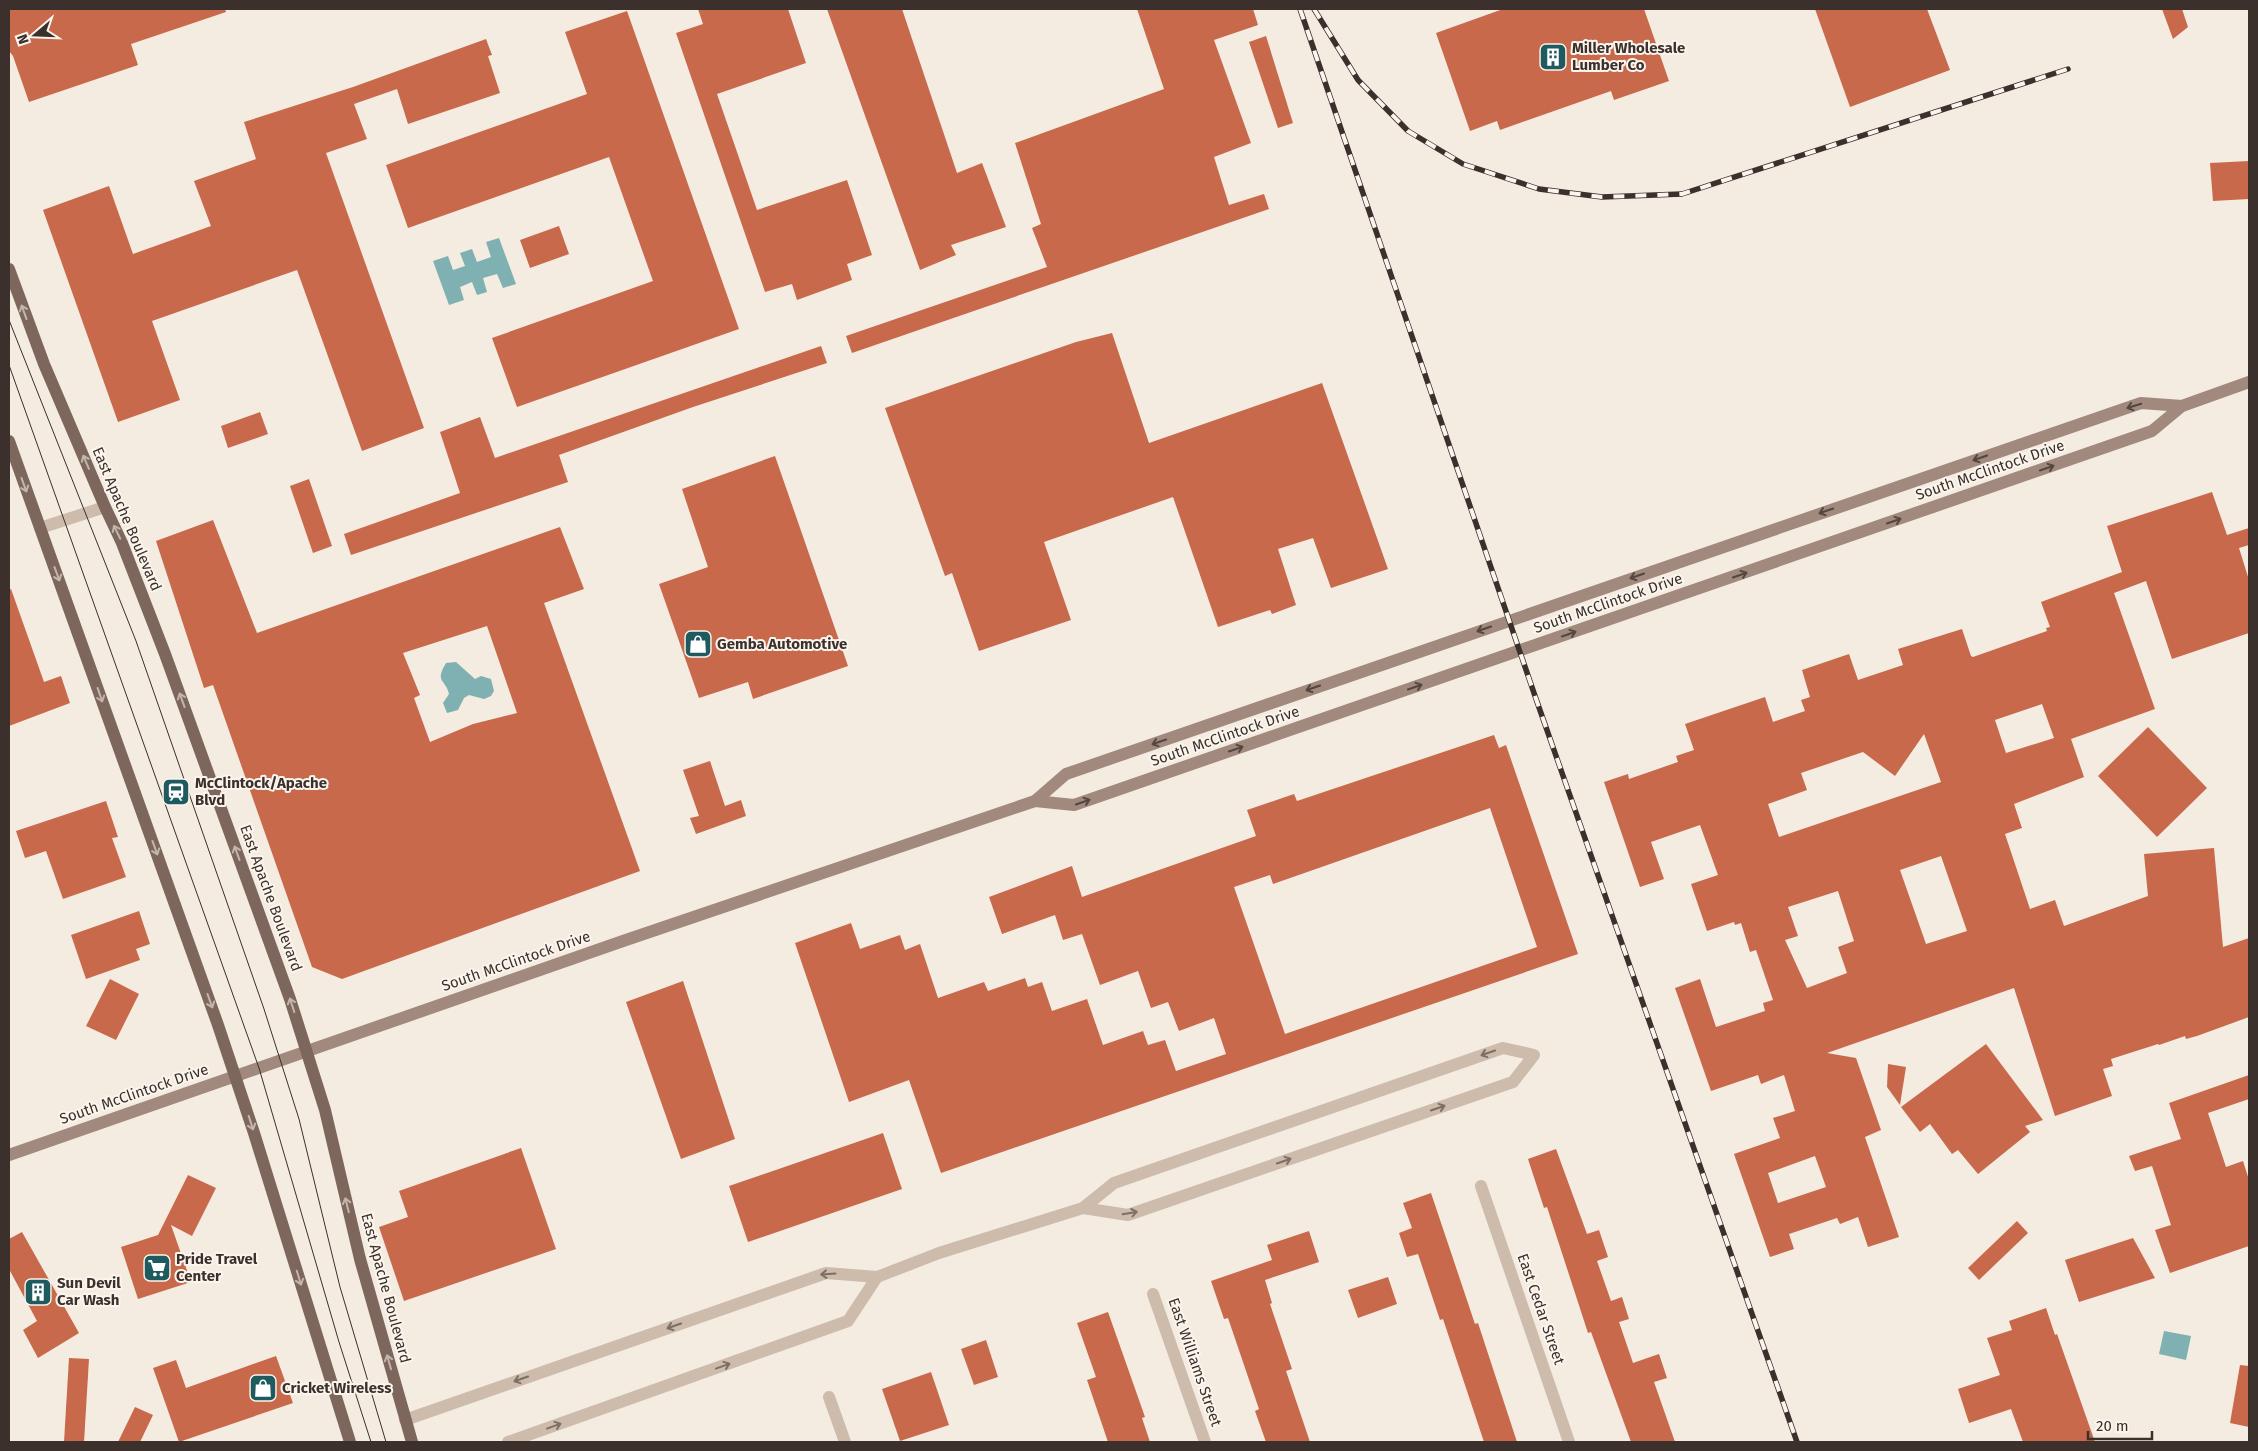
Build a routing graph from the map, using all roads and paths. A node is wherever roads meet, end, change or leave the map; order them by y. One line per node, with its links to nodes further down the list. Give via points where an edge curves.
1 (9, 269): 5 (main road, East Apache Boulevard, one-way to 1, via 44,364)
2 (2249, 382): 3 (main road, South McClintock Drive)
3 (2182, 406): 7 (main road, South McClintock Drive, one-way to 3, via 1074,805 2152,431); 7 (main road, South McClintock Drive, one-way to 7, via 2141,403 1674,563 1066,774)
4 (9, 441): 6 (main road, one-way to 6)
5 (104, 507): 6 (street); 8 (main road, East Apache Boulevard, one-way to 5, via 165,654 122,543)
6 (40, 528): 9 (main road, one-way to 9)
7 (1035, 801): 8 (main road, South McClintock Drive)
8 (307, 1052): 9 (main road, South McClintock Drive); 16 (main road, East Apache Boulevard, one-way to 8)
9 (235, 1076): 10 (main road, South McClintock Drive); 17 (main road, one-way to 17)
10 (9, 1155)
11 (1481, 1186): 22 (street, East Cedar Street)
12 (1082, 1208): 12 (street, one-way to 12, via 1128,1215 1514,1082 1534,1055 1503,1048 1494,1051 1114,1182); 13 (street, via 940,1252)
13 (876, 1277): 16 (street, one-way to 16, via 826,1273); 19 (street, one-way to 13, via 848,1321)
14 (1153, 1294): 21 (street, East Williams Street)
15 (829, 1397): 20 (street)
16 (405, 1420): 18 (main road, East Apache Boulevard)
17 (350, 1442)
18 (412, 1442)
19 (508, 1442)
20 (845, 1442)
21 (1205, 1442)
22 (1569, 1442)

